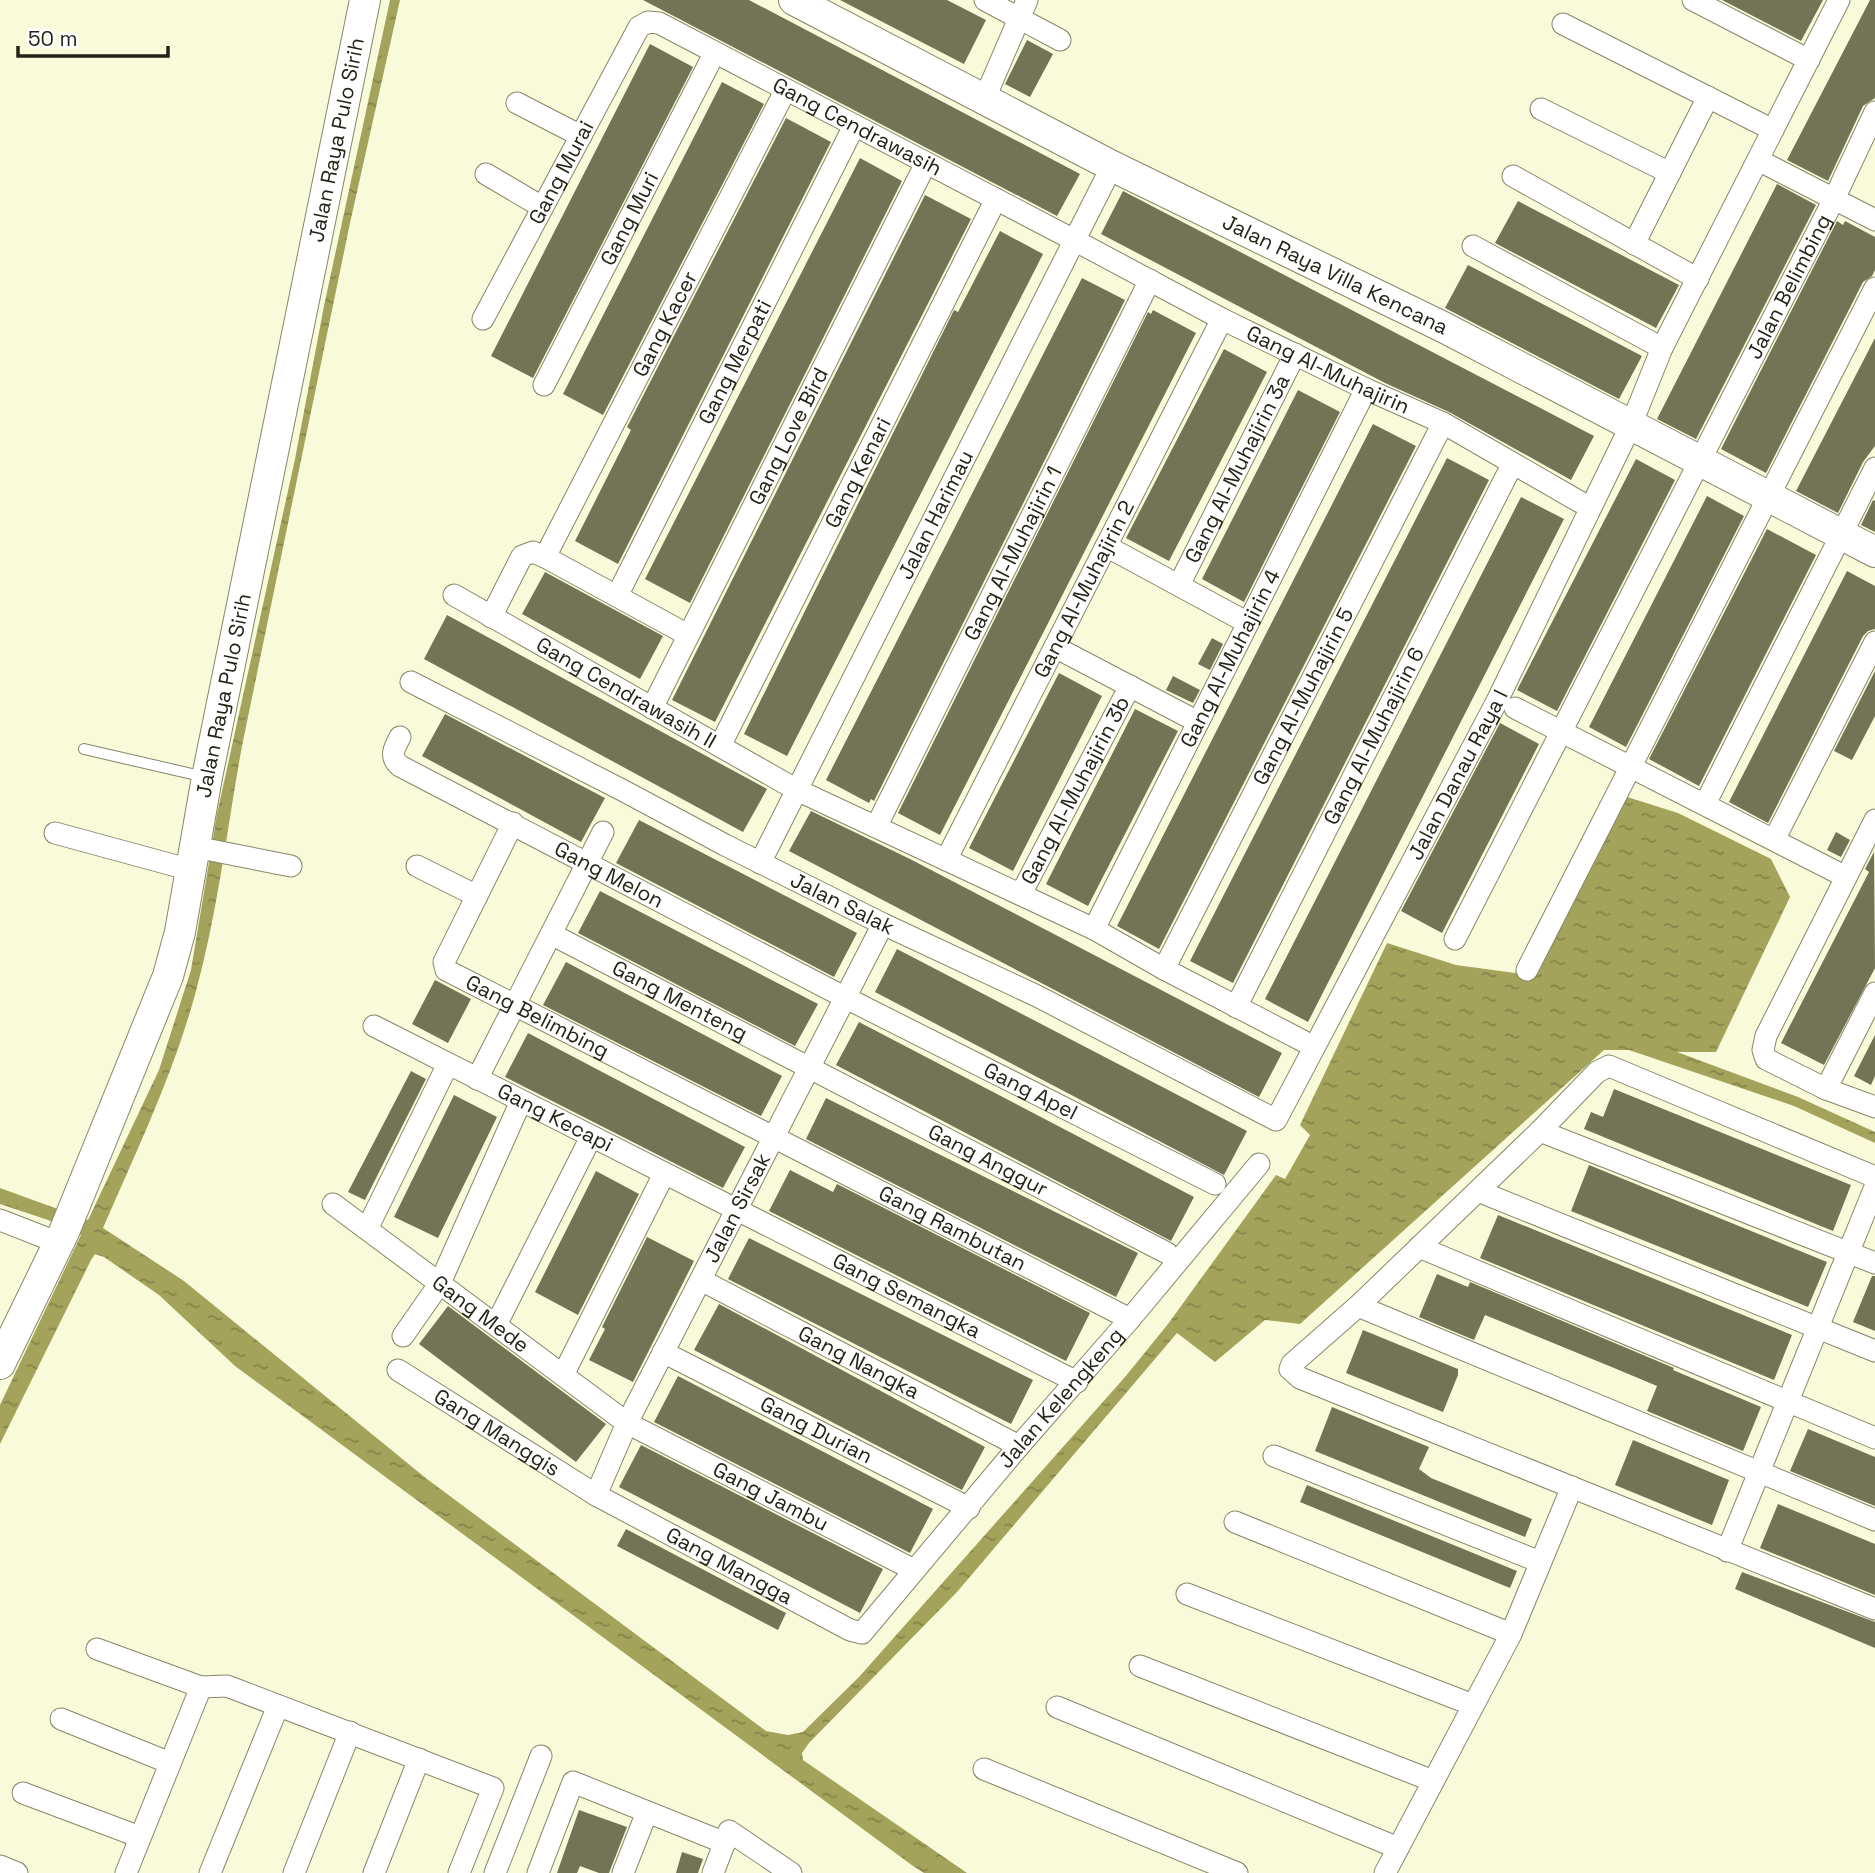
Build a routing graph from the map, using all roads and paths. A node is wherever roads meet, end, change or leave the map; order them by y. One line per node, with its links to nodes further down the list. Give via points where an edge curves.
1 (365, 0): 72 (street, Jalan Raya Pulo Sirih)
2 (794, 0): 14 (street, Jalan Raya Villa Kencana)
3 (985, 0): 6 (street)
4 (1693, 0): 11 (street)
5 (1839, 0): 11 (street, Jalan Danau Raya I)
6 (1024, 9): 9 (street); 14 (street)
7 (1563, 24): 13 (street)
8 (639, 27): 10 (street, Gang Cendrawasih, via 659,23); 20 (street, Gang Murai)
9 (1060, 40)
10 (714, 54): 12 (street, Gang Cendrawasih); 41 (street, Gang Muri)
11 (1809, 60): 19 (street, Jalan Danau Raya I)
12 (785, 90): 18 (street, Gang Cendrawasih); 53 (street, Gang Kacer)
13 (1708, 97): 19 (street); 24 (street)
14 (984, 100): 23 (street, Jalan Raya Villa Kencana)
15 (517, 103): 20 (street)
16 (1541, 109): 24 (street)
17 (1875, 112): 28 (street, Jalan Belimbing)
18 (855, 126): 22 (street, Gang Cendrawasih); 56 (street, Gang Merpati)
19 (1773, 130): 21 (street, Jalan Danau Raya I)
20 (581, 135): 29 (street, Gang Murai)
21 (1758, 160): 28 (street); 34 (street, Jalan Danau Raya I)
22 (926, 163): 27 (street, Gang Cendrawasih); 59 (street, Gang Love Bird)
23 (1112, 166): 31 (street, Jalan Harimau); 44 (street, Jalan Raya Villa Kencana, via 1443,327)
24 (1670, 173): 32 (street)
25 (486, 174): 29 (street)
26 (1513, 176): 32 (street)
27 (996, 199): 31 (street, Gang Cendrawasih); 69 (street, Gang Kenari)
28 (1834, 199): 30 (street); 45 (street, Jalan Belimbing)
29 (542, 207): 37 (street, Gang Murai)
30 (1875, 220)
31 (1074, 240): 35 (street, Gang Al-Muhajirin); 73 (street, Jalan Harimau)
32 (1634, 244): 34 (street)
33 (1473, 246): 39 (street)
34 (1698, 279): 39 (street, Jalan Danau Raya I)
35 (1150, 280): 38 (street, Gang Al-Muhajirin); 77 (street, Gang Al-Muhajirin 1)
36 (1875, 288): 48 (street)
37 (483, 319)
38 (1222, 319): 40 (street, Gang Al-Muhajirin); 51 (street, Gang Al-Muhajirin 2)
39 (1662, 348): 44 (street, Jalan Danau Raya I)
40 (1295, 354): 42 (street, Gang Al-Muhajirin); 54 (street, Gang Al-Muhajirin 3a)
41 (544, 384)
42 (1366, 389): 43 (street, Gang Al-Muhajirin); 58 (street, Gang Al-Muhajirin 4)
43 (1443, 423): 46 (street, Gang Al-Muhajirin); 94 (street, Gang Al-Muhajirin 5)
44 (1631, 425): 45 (street, Jalan Raya Villa Kencana); 108 (street, Jalan Danau Raya I, via 1497,701)
45 (1700, 461): 48 (street, Jalan Raya Villa Kencana); 67 (street, Jalan Belimbing)
46 (1512, 465): 49 (street, Gang Al-Muhajirin); 99 (street, Gang Al-Muhajirin 6)
47 (1875, 468): 50 (street)
48 (1768, 497): 50 (street, Jalan Raya Villa Kencana); 71 (street)
49 (1580, 502)
50 (1842, 535): 52 (street, Jalan Raya Villa Kencana); 74 (street)
51 (1106, 546): 54 (street); 61 (street, Gang Al-Muhajirin 2)
52 (1875, 552)
53 (545, 557): 56 (street); 57 (street, via 533,552 522,556)
54 (1179, 585): 58 (street)
55 (454, 595): 57 (street, Gang Cendrawasih II)
56 (617, 596): 59 (street)
57 (491, 617): 64 (street, Gang Cendrawasih II)
58 (1248, 623): 66 (street, Gang Al-Muhajirin 4)
59 (688, 635): 64 (street, Gang Love Bird)
60 (1875, 642): 80 (street)
61 (1055, 647): 63 (street); 82 (street, Gang Al-Muhajirin 2)
62 (411, 682): 84 (street, Jalan Salak)
63 (1130, 686): 66 (street); 88 (street, Gang Al-Muhajirin 3b)
64 (652, 708): 69 (street, Gang Cendrawasih II)
65 (1515, 708): 67 (street)
66 (1198, 722): 91 (street, Gang Al-Muhajirin 4)
67 (1562, 730): 71 (street); 93 (street, Jalan Belimbing)
68 (400, 737): 76 (street, Gang Melon, via 393,748 400,766)
69 (720, 746): 73 (street, Gang Cendrawasih II)
70 (84, 749): 72 (lane)
71 (1631, 766): 74 (street); 95 (street)
72 (207, 777): 81 (street, Jalan Raya Pulo Sirih)
73 (797, 790): 77 (street, Gang Cendrawasih II); 84 (street, Jalan Harimau)
74 (1705, 804): 80 (street)
75 (1875, 820): 87 (street)
76 (513, 823): 83 (street, Gang Melon); 89 (street, Gang Belimbing)
77 (876, 827): 82 (street, Gang Cendrawasih II)
78 (603, 832): 83 (street)
79 (55, 833): 81 (street)
80 (1774, 840): 87 (street)
81 (197, 855): 85 (street, via 230,854); 121 (street, Jalan Raya Pulo Sirih, via 169,976)
82 (946, 860): 88 (street, Gang Cendrawasih II)
83 (588, 862): 92 (street); 97 (street, Gang Melon)
84 (760, 863): 90 (street, Jalan Salak)
85 (291, 866)
86 (417, 866): 89 (street)
87 (1846, 877): 105 (street, via 1763,1050 1766,1059)
88 (1021, 894): 91 (street, Gang Cendrawasih II)
89 (477, 897): 98 (street, Gang Belimbing, via 444,962 446,970)
90 (883, 924): 97 (street, Jalan Sirsak); 108 (street, Jalan Salak, via 1037,996)
91 (1094, 929): 94 (street, Gang Cendrawasih II)
92 (551, 934): 98 (street); 103 (street, Gang Menteng)
93 (1455, 939)
94 (1164, 969): 99 (street, Gang Cendrawasih II)
95 (1527, 970)
96 (1875, 993): 105 (street)
97 (846, 998): 103 (street, Jalan Sirsak); 115 (street, Gang Apel)
98 (515, 1004): 104 (street); 111 (street, Gang Belimbing)
99 (1236, 1007): 101 (street, Gang Cendrawasih II)
100 (374, 1026): 102 (street, Gang Kecapi)
101 (1303, 1041)
102 (448, 1064): 104 (street, Gang Kecapi); 122 (street)
103 (810, 1068): 111 (street, Jalan Sirsak); 124 (street, Gang Anggur)
104 (477, 1079): 106 (street, Gang Kecapi)
105 (1826, 1089): 107 (street)
106 (520, 1101): 110 (street, Gang Kecapi); 128 (street)
107 (1875, 1107)
108 (1276, 1120)
109 (1540, 1131): 114 (street, via 1597,1072 1609,1066); 117 (street); 125 (street)
110 (591, 1137): 113 (street, Gang Kecapi); 131 (street)
111 (774, 1138): 119 (street, Jalan Sirsak); 130 (street, Gang Rambutan)
112 (1259, 1164): 130 (street, Jalan Kelengkeng)
113 (664, 1174): 119 (street, Gang Kecapi); 138 (street)
114 (1875, 1177)
115 (1215, 1184)
116 (1875, 1187): 125 (street)
117 (1478, 1191): 123 (street); 132 (street)
118 (333, 1203): 122 (street, Gang Mede)
119 (736, 1211): 127 (street, Jalan Sirsak); 139 (street, Gang Semangka)
120 (0, 1220): 121 (street)
121 (66, 1227): 136 (street, Jalan Raya Pulo Sirih)
122 (367, 1229): 128 (street, Gang Mede)
123 (1419, 1247): 129 (street); 140 (street)
124 (1167, 1253)
125 (1848, 1253): 126 (street); 132 (street)
126 (1875, 1263)
127 (701, 1280): 135 (street, Jalan Sirsak); 143 (street, Gang Nangka)
128 (440, 1283): 131 (street, Gang Mede); 133 (street)
129 (1358, 1306): 145 (street); 146 (street, via 1292,1364 1294,1375)
130 (1130, 1319): 139 (street, Jalan Kelengkeng)
131 (496, 1325): 138 (street, Gang Mede)
132 (1818, 1327): 134 (street); 140 (street)
133 (403, 1335)
134 (1875, 1351)
135 (663, 1352): 141 (street, Jalan Sirsak); 148 (street, Gang Durian)
136 (0, 1364)
137 (398, 1370): 147 (street, Gang Manggis)
138 (563, 1375): 141 (street, Gang Mede)
139 (1077, 1382): 143 (street, Jalan Kelengkeng)
140 (1788, 1400): 142 (street); 145 (street)
141 (627, 1423): 147 (street, Jalan Sirsak); 153 (street, Gang Jambu)
142 (1875, 1438)
143 (1018, 1446): 148 (street, Jalan Kelengkeng)
144 (1274, 1456): 152 (street)
145 (1759, 1472): 149 (street); 151 (street)
146 (1572, 1487): 151 (street); 152 (street)
147 (596, 1495): 156 (street, Gang Mangga)
148 (969, 1508): 153 (street, Jalan Kelengkeng)
149 (1875, 1520)
150 (1235, 1522): 157 (street)
151 (1727, 1551): 155 (street)
152 (1540, 1562): 157 (street)
153 (914, 1570): 156 (street, Jalan Kelengkeng)
154 (1187, 1594): 161 (street)
155 (1875, 1609)
156 (862, 1633)
157 (1511, 1634): 161 (street)
158 (97, 1648): 160 (street)
159 (1140, 1665): 170 (street)
160 (201, 1687): 162 (street, via 226,1686); 168 (street)
161 (1473, 1704): 170 (street)
162 (278, 1706): 165 (street); 179 (street)
163 (1057, 1707): 175 (street)
164 (61, 1719): 168 (street)
165 (350, 1732): 167 (street); 180 (street)
166 (541, 1756): 183 (street)
167 (419, 1759): 181 (street); 182 (street, via 493,1788)
168 (170, 1763): 173 (street)
169 (984, 1769): 188 (street)
170 (1433, 1781): 175 (street)
171 (23, 1793): 173 (street)
172 (647, 1812): 174 (street); 184 (street, via 573,1782); 185 (street)
173 (140, 1836): 178 (street)
174 (725, 1843): 186 (street); 187 (street, via 729,1831)
175 (1398, 1848): 189 (street)
176 (0, 1866): 177 (street)
177 (17, 1873)
178 (126, 1873)
179 (210, 1873)
180 (294, 1873)
181 (374, 1873)
182 (459, 1873)
183 (495, 1873)
184 (538, 1873)
185 (623, 1873)
186 (713, 1873)
187 (791, 1873)
188 (1237, 1873)
189 (1385, 1873)

